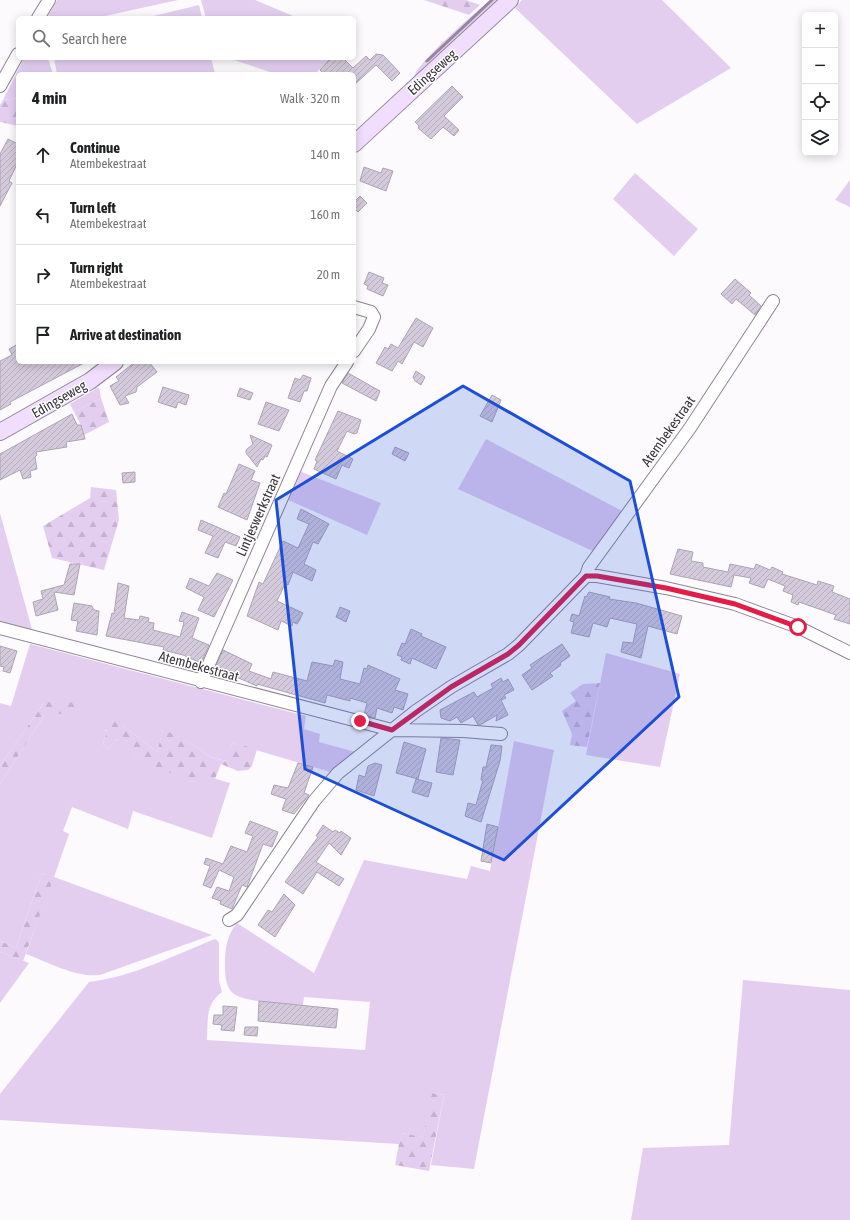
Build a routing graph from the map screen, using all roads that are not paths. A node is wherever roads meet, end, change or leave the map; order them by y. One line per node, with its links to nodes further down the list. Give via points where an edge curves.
1 (49, 0): 3 (street)
2 (510, 0): 6 (main road, Edingseweg)
3 (39, 16)
4 (16, 58): 5 (street)
5 (0, 86)
6 (356, 142)
7 (773, 301): 13 (street, Atembekestraat, via 690,428 589,567)
8 (356, 308): 9 (street, via 371,312 374,318)
9 (356, 348)
10 (113, 364): 12 (main road, Edingseweg, via 90,381)
11 (346, 364): 16 (street, Lintjeswerkstraat, via 331,386)
12 (0, 432)
13 (586, 576): 15 (street, via 666,588 735,604 798,627); 17 (street, Atembekestraat, via 508,654 451,687)
14 (0, 628): 16 (street, Atembekestraat)
15 (850, 653)
16 (201, 682): 17 (street, Atembekestraat)
17 (392, 730): 18 (street, Atembekestraat, via 463,730); 19 (street, Atembekestraat, via 338,772 314,801 237,915)
18 (501, 734)
19 (229, 920)

